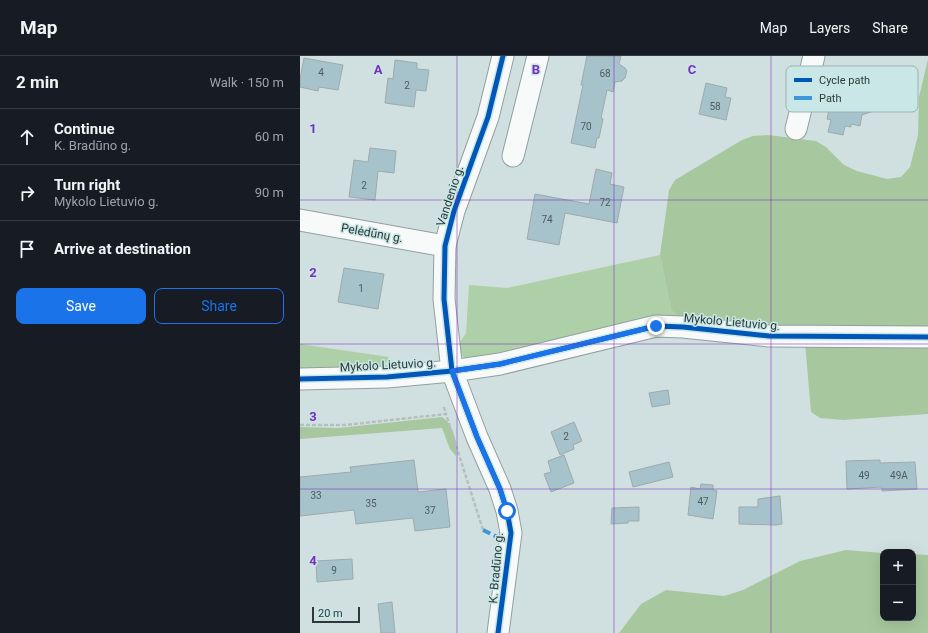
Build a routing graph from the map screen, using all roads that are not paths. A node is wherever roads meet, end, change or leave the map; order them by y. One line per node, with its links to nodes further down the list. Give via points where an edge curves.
1 (503, 56): 9 (street, Vandenio g., via 488,117 454,211)
2 (538, 56): 7 (street)
3 (814, 56): 4 (street)
4 (812, 66)
5 (800, 112): 6 (street)
6 (796, 129)
7 (513, 156)
8 (300, 220): 9 (street, Pelėdūnų g.)
9 (445, 246): 11 (street, Vandenio g., via 444,299)
10 (928, 337): 11 (street, Mykolo Lietuvio g., via 769,336 656,326 500,364)
11 (452, 371): 12 (street, Mykolo Lietuvio g., via 387,377); 13 (street, K. Bradūno g., via 507,511 511,534)
12 (300, 379)
13 (498, 633)

